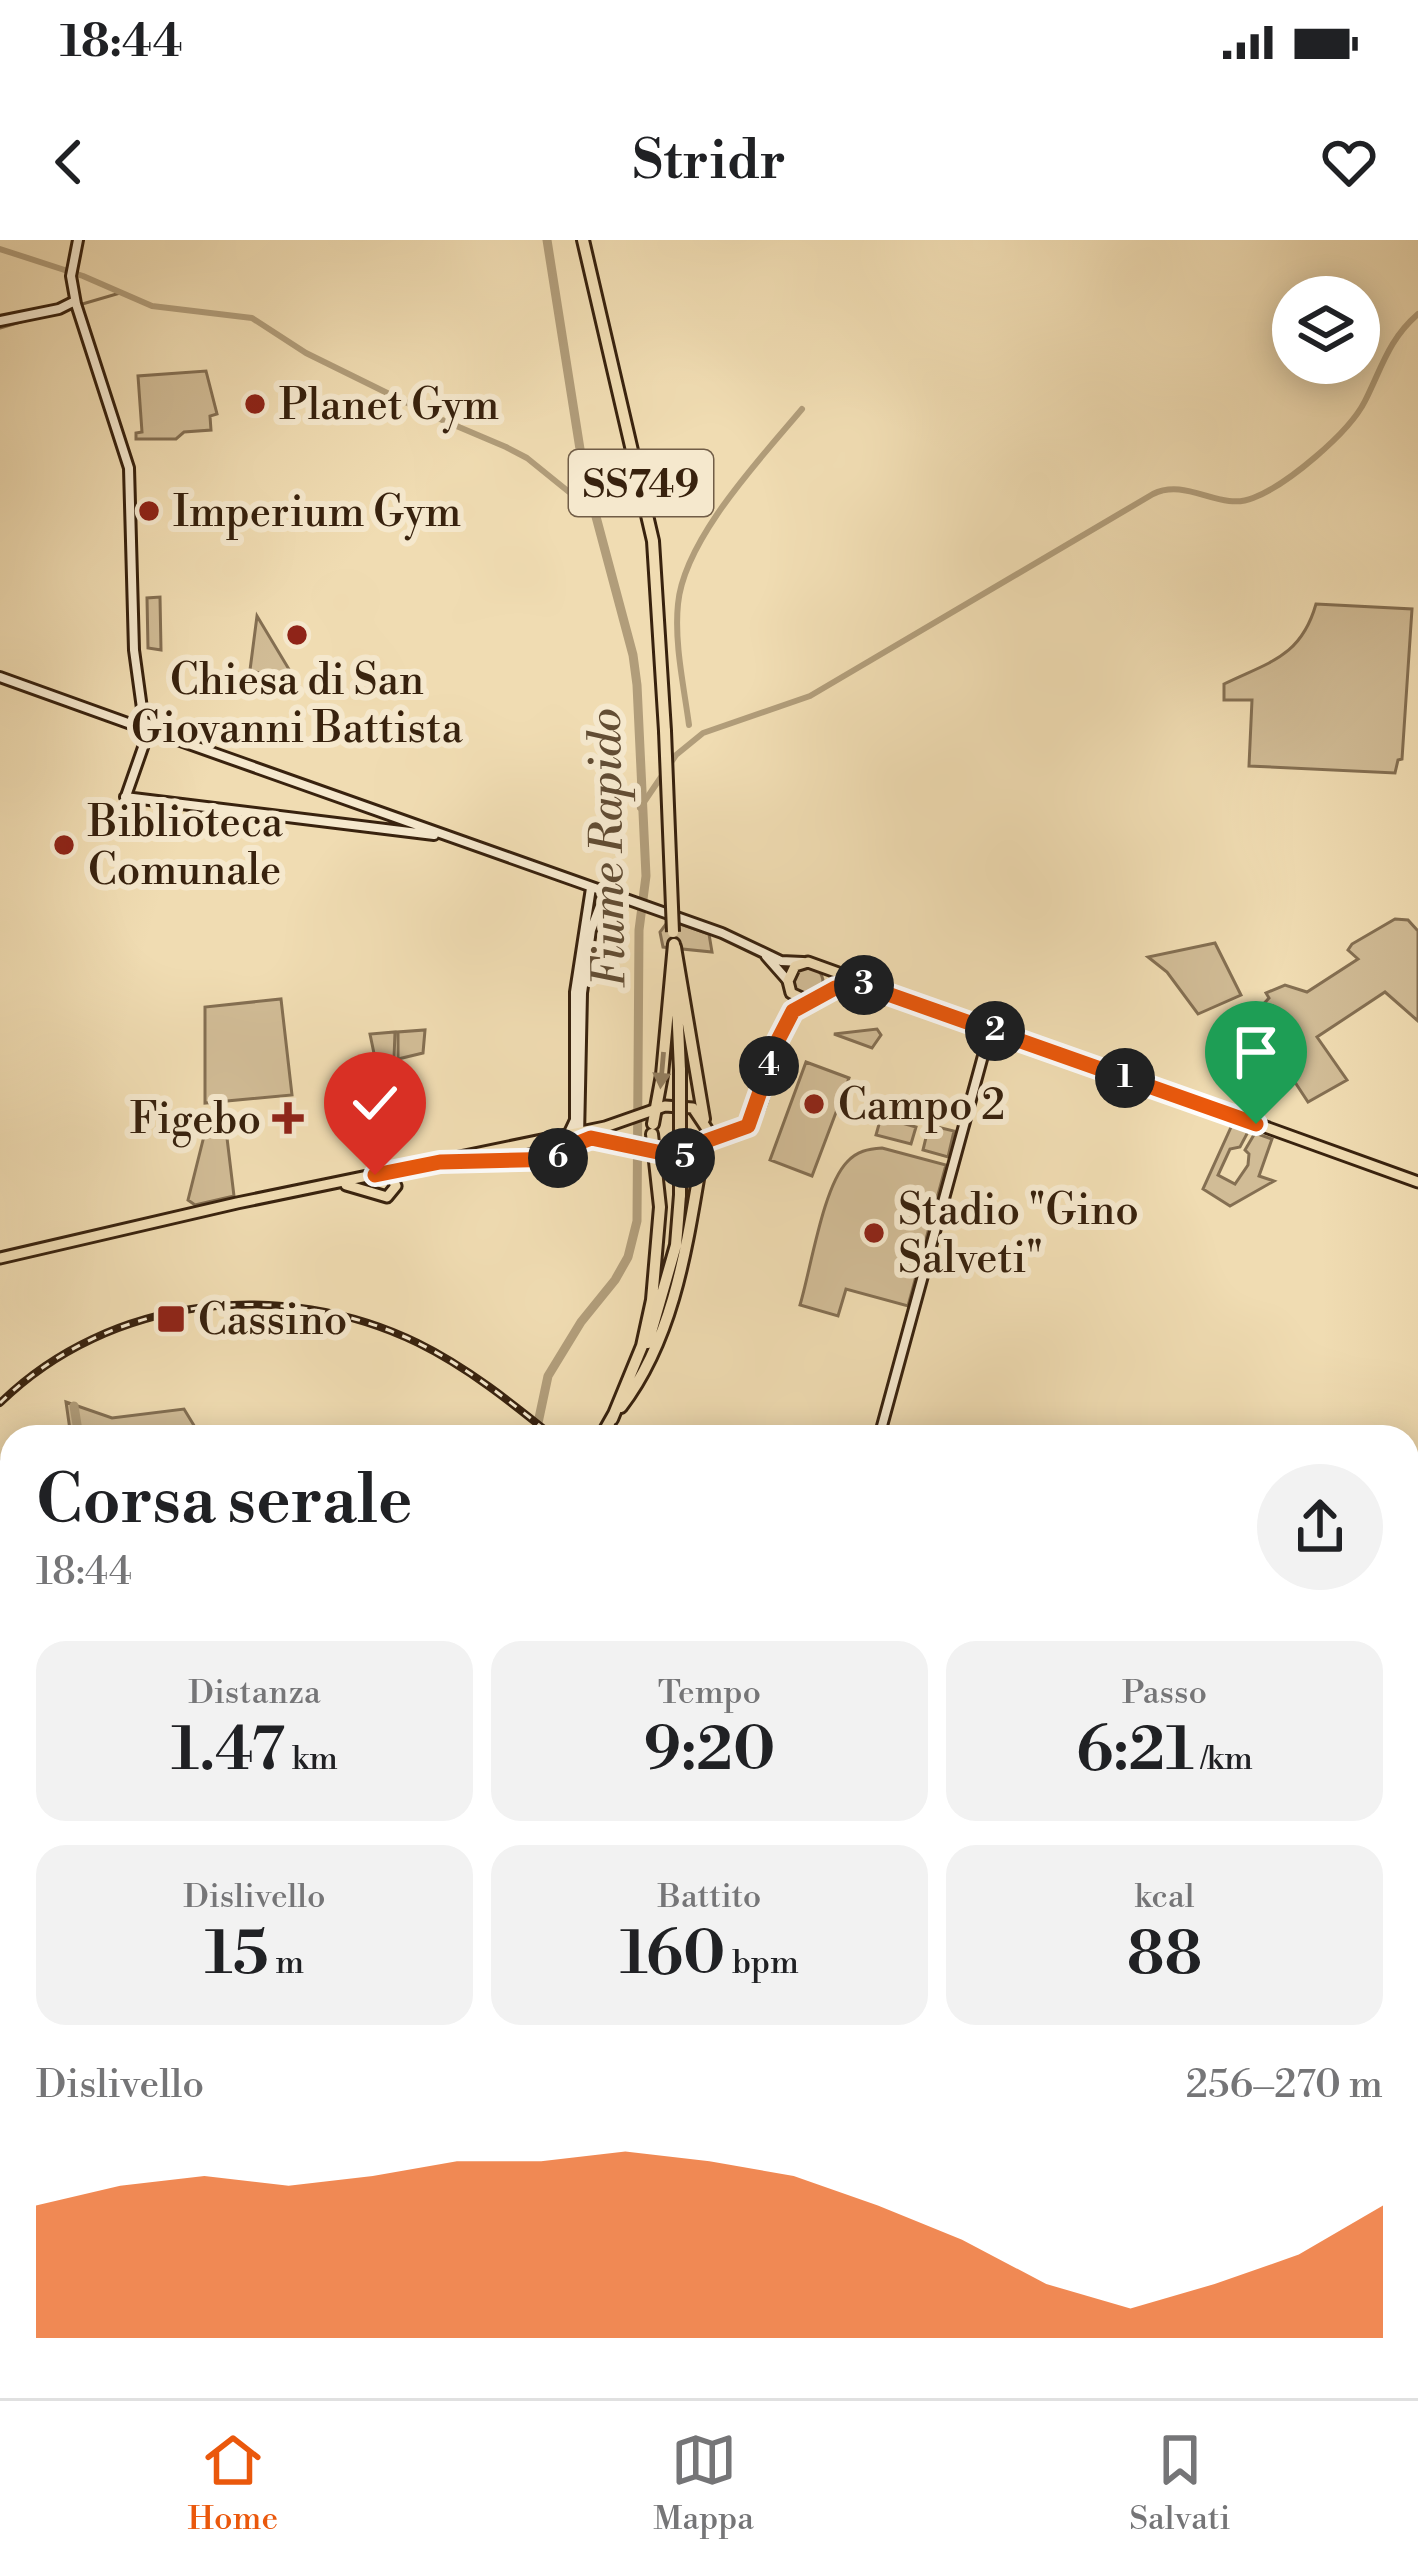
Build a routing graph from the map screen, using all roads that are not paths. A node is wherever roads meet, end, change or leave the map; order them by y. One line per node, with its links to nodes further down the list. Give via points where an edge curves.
1 (78, 240): 3 (main road)
2 (583, 240): 10 (highway, SS749, bridge, via 653,541)
3 (76, 305): 4 (main road); 6 (main road, via 129,468 136,692)
4 (0, 321)
5 (0, 677): 6 (main road)
6 (145, 730): 7 (main road); 7 (main road, via 125,796)
7 (418, 830): 8 (main road)
8 (591, 888): 9 (main road); 23 (main road, via 575,992 575,1120)
9 (605, 892): 11 (main road); 22 (main road, via 590,930 582,993)
10 (674, 938): 20 (highway, one-way to 20); 21 (highway); 35 (highway, SS749, bridge, via 676,1245 652,1335)
11 (761, 951): 12 (main road); 14 (main road)
12 (804, 962): 13 (main road); 14 (main road)
13 (822, 969): 15 (main road); 17 (main road, via 826,987)
14 (788, 981): 16 (main road)
15 (863, 985): 17 (main road); 19 (main road)
16 (791, 993): 17 (main road); 18 (main road)
17 (813, 999): 18 (main road)
18 (788, 1015): 21 (main road, via 750,1118 730,1132); 25 (main road, via 753,1120)
19 (991, 1030): 31 (main road); 37 (main road)
20 (652, 1121): 21 (main road, via 671,1106 694,1108); 22 (main road); 26 (highway)
21 (705, 1121): 25 (main road)
22 (582, 1133): 23 (main road); 26 (main road); 27 (main road, via 568,1156)
23 (567, 1136): 24 (main road)
24 (554, 1138): 27 (main road, via 548,1152); 28 (main road)
25 (705, 1143): 26 (main road, via 686,1158); 35 (highway, via 664,1328)
26 (655, 1152): 35 (highway, via 660,1207 652,1300)
27 (557, 1158): 28 (main road)
28 (440, 1162): 30 (main road)
29 (373, 1177): 30 (main road); 32 (main road); 33 (main road)
30 (393, 1178): 33 (main road, via 387,1197)
31 (1418, 1182)
32 (335, 1184): 33 (main road); 34 (main road)
33 (372, 1191)
34 (0, 1258)
35 (612, 1419): 36 (highway, SS749)
36 (608, 1425)
37 (882, 1425)

